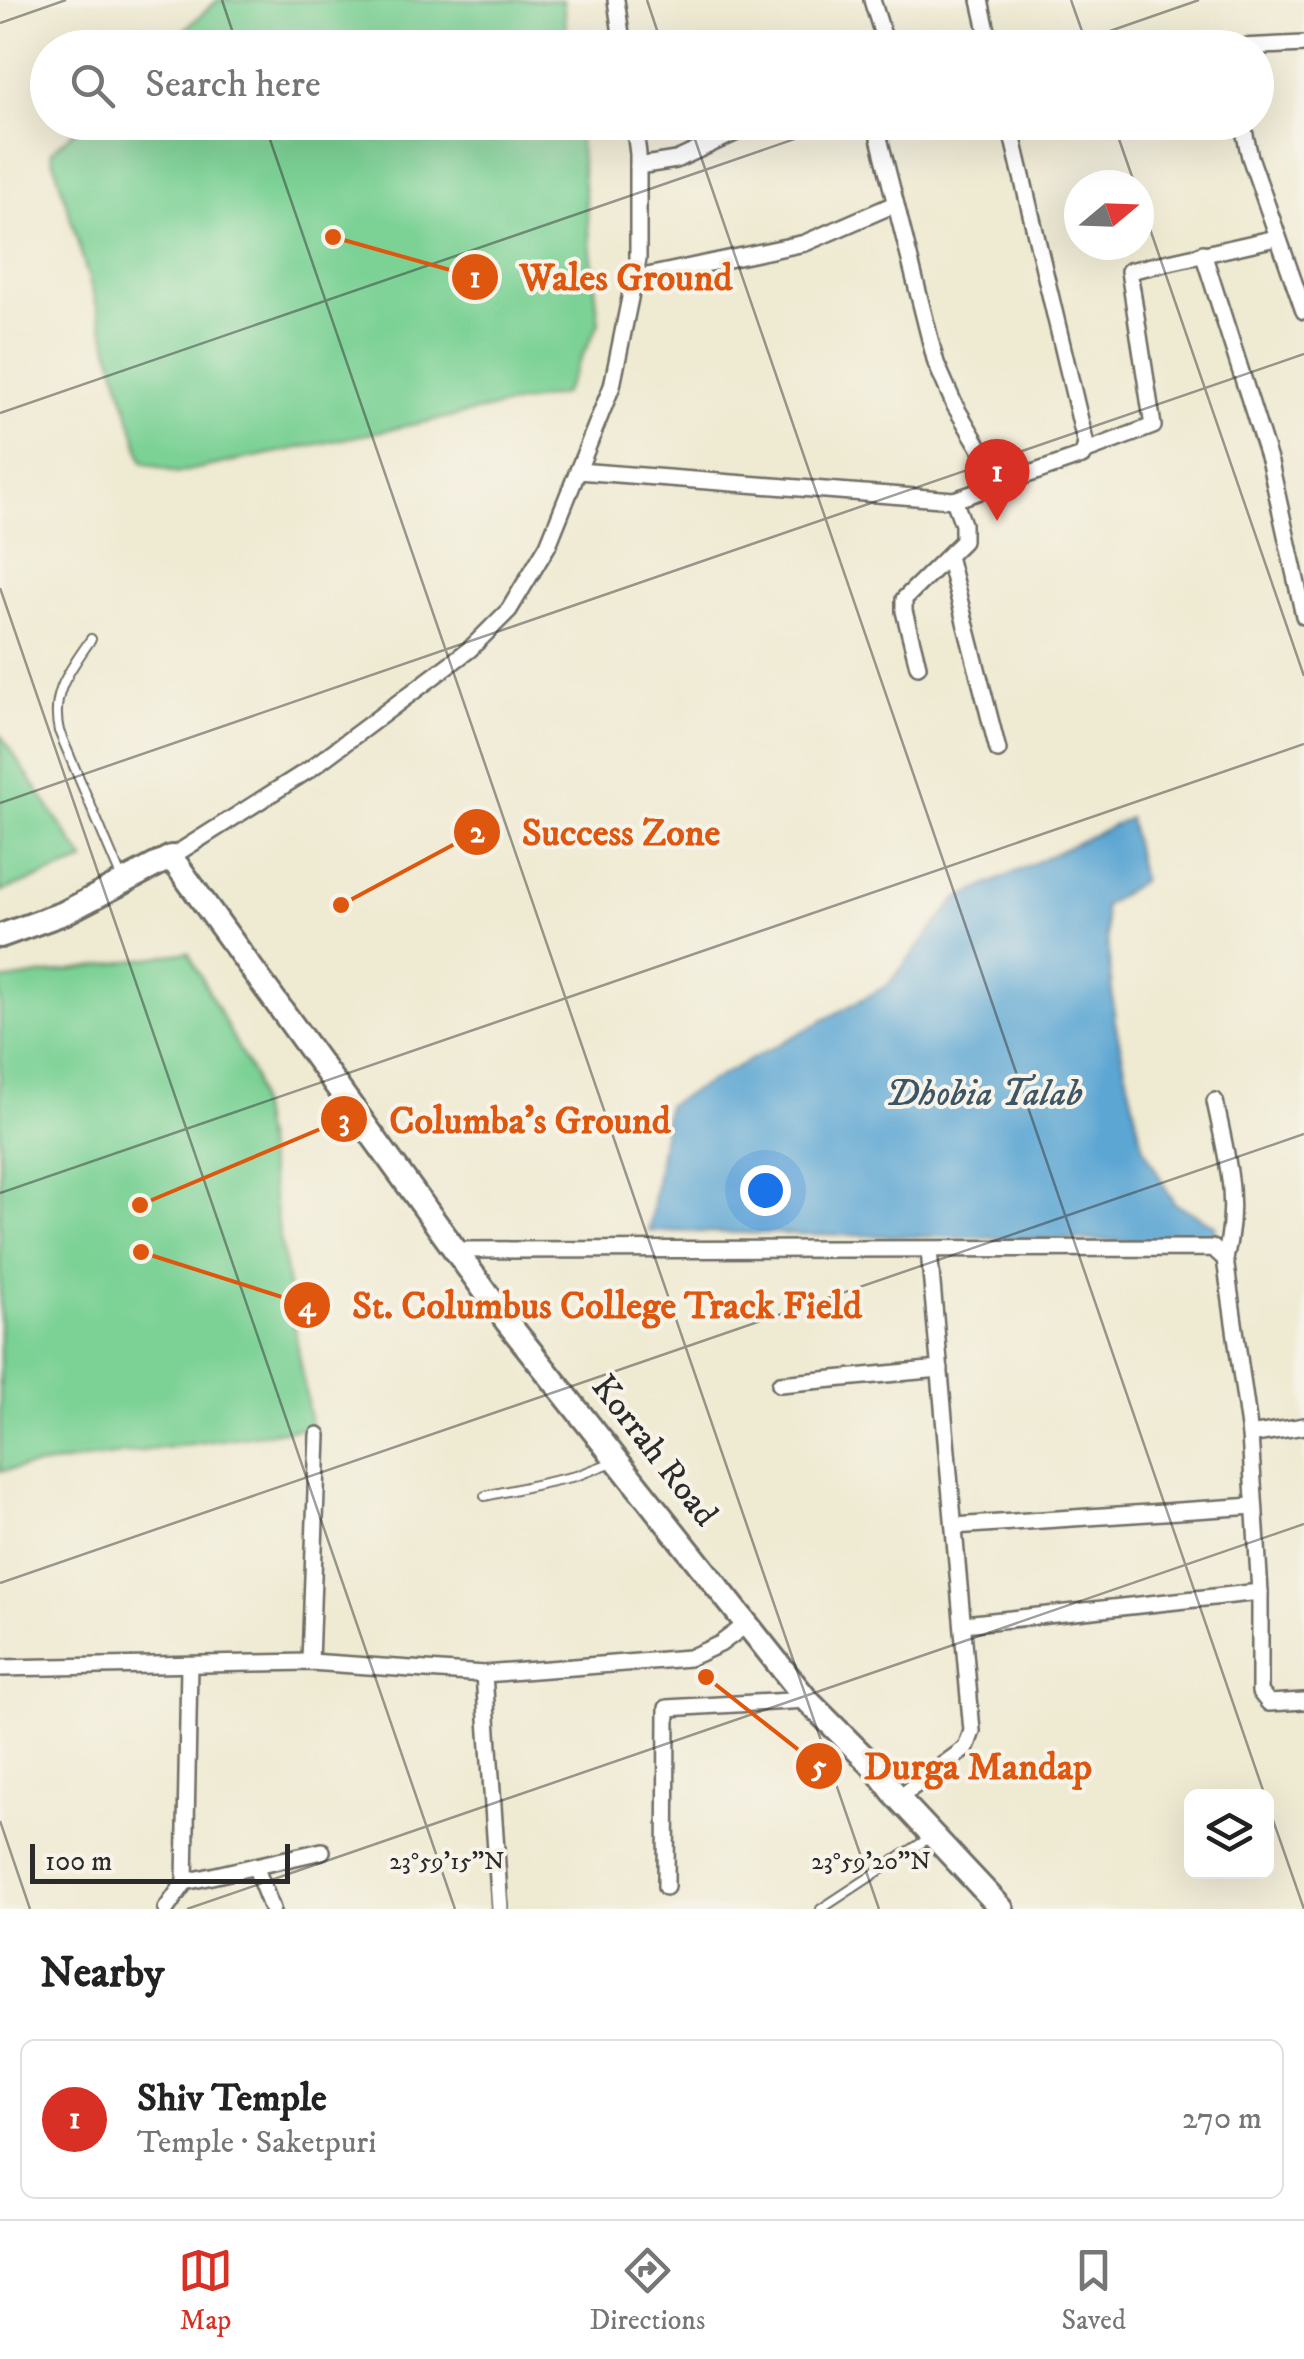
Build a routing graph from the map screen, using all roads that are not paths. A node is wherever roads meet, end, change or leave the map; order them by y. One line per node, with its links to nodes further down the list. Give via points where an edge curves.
1 (616, 0): 4 (street)
2 (872, 0): 5 (street)
3 (980, 0): 6 (street)
4 (620, 30)
5 (881, 30)
6 (988, 30)
7 (1304, 44): 8 (street)
8 (1274, 45)
9 (636, 140): 14 (street)
10 (719, 140): 14 (street, via 676,160)
11 (879, 140): 15 (street)
12 (1014, 140): 20 (street)
13 (1246, 140): 16 (street)
14 (638, 166): 18 (street)
15 (895, 204): 18 (street, via 806,242); 22 (street, via 944,385)
16 (1276, 238): 17 (street); 19 (street)
17 (1203, 253): 20 (street, via 1129,271 1154,426); 25 (street, via 1270,463)
18 (634, 279): 21 (street, via 612,386)
19 (1304, 311)
20 (1084, 452): 22 (street)
21 (578, 471): 23 (street); 29 (street, via 548,545 509,610 470,649 310,769)
22 (1002, 485): 23 (street)
23 (954, 500): 24 (street, via 964,536)
24 (948, 556): 27 (street, via 904,599); 28 (street)
25 (1304, 616)
26 (91, 640): 30 (lane, via 58,692 55,716)
27 (918, 666)
28 (998, 750)
29 (172, 857): 30 (main road); 33 (main road, Korrah Road)
30 (124, 884): 31 (main road)
31 (0, 936)
32 (1215, 1101): 35 (street, via 1234,1224)
33 (455, 1250): 34 (street); 41 (main road, Korrah Road)
34 (929, 1250): 35 (street, via 1208,1248); 36 (street)
35 (1224, 1259): 40 (street)
36 (940, 1369): 37 (street); 44 (street)
37 (780, 1384)
38 (1304, 1426): 40 (street)
39 (318, 1435): 48 (street)
40 (1250, 1436): 43 (street)
41 (617, 1460): 42 (lane); 46 (main road, Korrah Road)
42 (485, 1496)
43 (1254, 1506): 44 (street); 45 (street)
44 (954, 1526): 47 (street)
45 (1260, 1592): 47 (street); 53 (street, via 1262,1696 1269,1703)
46 (747, 1624): 51 (street, via 689,1658); 52 (main road, Korrah Road)
47 (964, 1624): 54 (street, via 970,1740)
48 (310, 1662): 49 (street); 51 (street)
49 (189, 1665): 50 (street); 58 (street)
50 (0, 1668)
51 (484, 1674): 62 (street)
52 (807, 1700): 54 (main road, Korrah Road); 59 (street, via 667,1708)
53 (1304, 1701)
54 (898, 1798): 55 (main road, Korrah Road)
55 (933, 1835): 63 (lane); 64 (main road, Korrah Road)
56 (322, 1851): 57 (street)
57 (255, 1866): 58 (street); 61 (street)
58 (185, 1882): 60 (street)
59 (666, 1887)
60 (166, 1909)
61 (272, 1909)
62 (500, 1909)
63 (821, 1909)
64 (1002, 1909)

